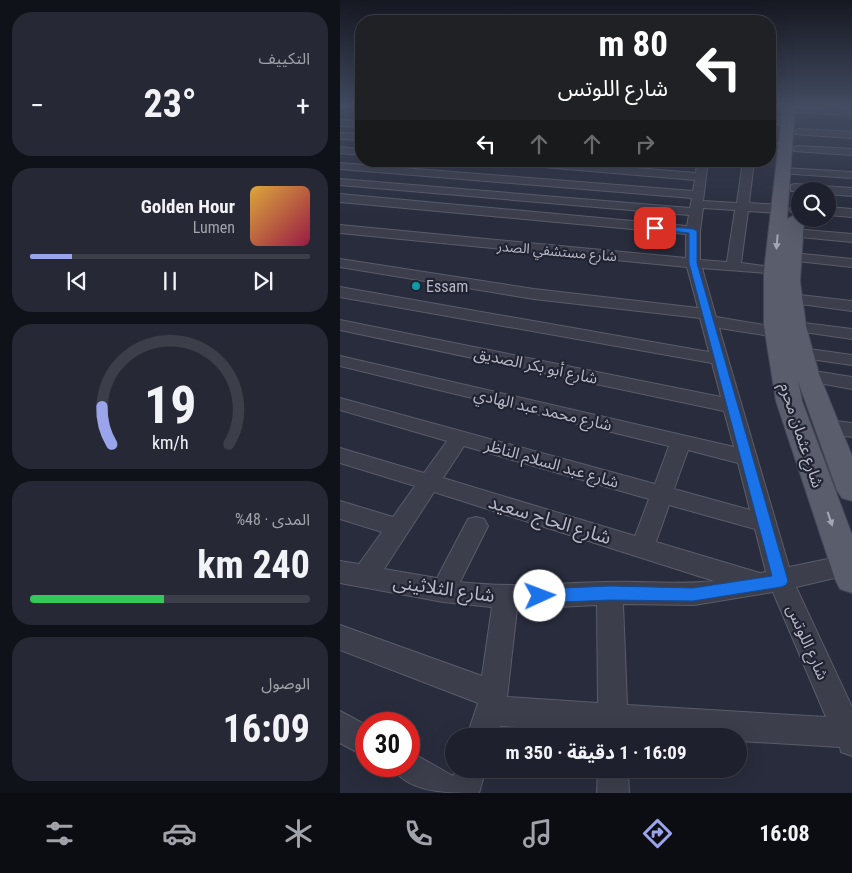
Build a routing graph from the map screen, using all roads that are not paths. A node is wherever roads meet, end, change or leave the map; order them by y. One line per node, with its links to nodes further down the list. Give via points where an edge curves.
1 (789, 143): 13 (main road, شارع عثمان محرم)
2 (825, 143): 5 (street)
3 (340, 150): 4 (street)
4 (355, 151)
5 (851, 154)
6 (340, 166): 11 (street)
7 (447, 167): 11 (street)
8 (548, 167): 15 (street)
9 (563, 167): 18 (street)
10 (748, 167): 20 (street)
11 (442, 174): 15 (street)
12 (852, 175): 13 (street)
13 (791, 177): 16 (main road, شارع عثمان محرم); 17 (street)
14 (340, 182): 18 (street)
15 (541, 182): 18 (street)
16 (791, 182)
17 (852, 192)
18 (698, 197): 19 (street); 20 (street); 31 (street, شارع اللوتس)
19 (340, 198)
20 (742, 207): 21 (street); 33 (street)
21 (791, 209)
22 (791, 212): 34 (main road, شارع عثمان محرم, one-way to 34)
23 (836, 212): 24 (street)
24 (852, 213)
25 (794, 227): 27 (main road, شارع عثمان محرم)
26 (341, 230): 31 (street, شارع مستشفي الصدر)
27 (794, 233): 28 (street); 29 (main road, شارع عثمان محرم)
28 (852, 238)
29 (793, 257): 32 (street); 36 (main road, شارع عثمان محرم)
30 (340, 263): 38 (street)
31 (693, 263): 33 (street, شارع مستشفي الصدر); 38 (street, شارع اللوتس)
32 (852, 263)
33 (733, 267): 34 (street, شارع مستشفي الصدر)
34 (774, 271): 40 (main road, شارع عثمان محرم)
35 (340, 292): 43 (street)
36 (791, 299): 37 (street); 40 (main road, شارع عثمان محرم)
37 (852, 306)
38 (708, 318): 40 (street); 43 (street, شارع اللوتس)
39 (340, 324): 49 (street, شارع أبو بكر الصديق)
40 (786, 330): 41 (street); 42 (main road, شارع عثمان محرم); 66 (main road, شارع عثمان محرم, one-way to 66, via 789,401)
41 (852, 334)
42 (802, 353): 44 (street); 46 (main road, شارع عثمان محرم)
43 (720, 359): 49 (street, شارع اللوتس)
44 (852, 360)
45 (340, 361): 53 (street, شارع محمد عبد الهادي)
46 (808, 376): 47 (street); 50 (main road, شارع عثمان محرم)
47 (852, 383)
48 (340, 404): 52 (street, شارع عبد السلام الناظر)
49 (732, 406): 55 (street, شارع اللوتس)
50 (826, 426): 51 (street); 56 (main road, شارع عثمان محرم)
51 (852, 430)
52 (460, 437): 57 (street); 59 (street, شارع عبد السلام الناظر)
53 (681, 441): 55 (street, شارع محمد عبد الهادي); 59 (street)
54 (340, 455): 57 (street, شارع الحاج سعيد)
55 (746, 457): 61 (street, شارع اللوتس)
56 (848, 471): 58 (main road, شارع عثمان محرم)
57 (429, 482): 63 (street); 64 (street, شارع الحاج سعيد)
58 (852, 490)
59 (662, 494): 61 (street, شارع عبد السلام الناظر); 64 (street)
60 (340, 510): 63 (street)
61 (765, 523): 68 (street, شارع اللوتس)
62 (476, 526): 69 (street)
63 (397, 528): 67 (street)
64 (642, 548): 68 (street, شارع الحاج سعيد)
65 (340, 572): 67 (street, شارع الثلاثينى)
66 (849, 572): 68 (street, شارع الثلاثينى)
67 (364, 576): 69 (street, شارع الثلاثينى)
68 (770, 582): 70 (street, شارع الثلاثينى, via 693,594); 77 (street, شارع اللوتس)
69 (443, 591): 71 (street, شارع الثلاثينى)
70 (610, 593): 71 (street, شارع الثلاثينى); 75 (street)
71 (506, 597): 73 (street)
72 (340, 637): 73 (street)
73 (489, 714): 75 (street)
74 (340, 726): 76 (street)
75 (613, 727): 77 (street)
76 (355, 735)
77 (850, 737)
78 (420, 774): 81 (street)
79 (468, 778): 82 (street)
80 (613, 778): 83 (street)
81 (451, 793)
82 (463, 793)
83 (613, 793)

